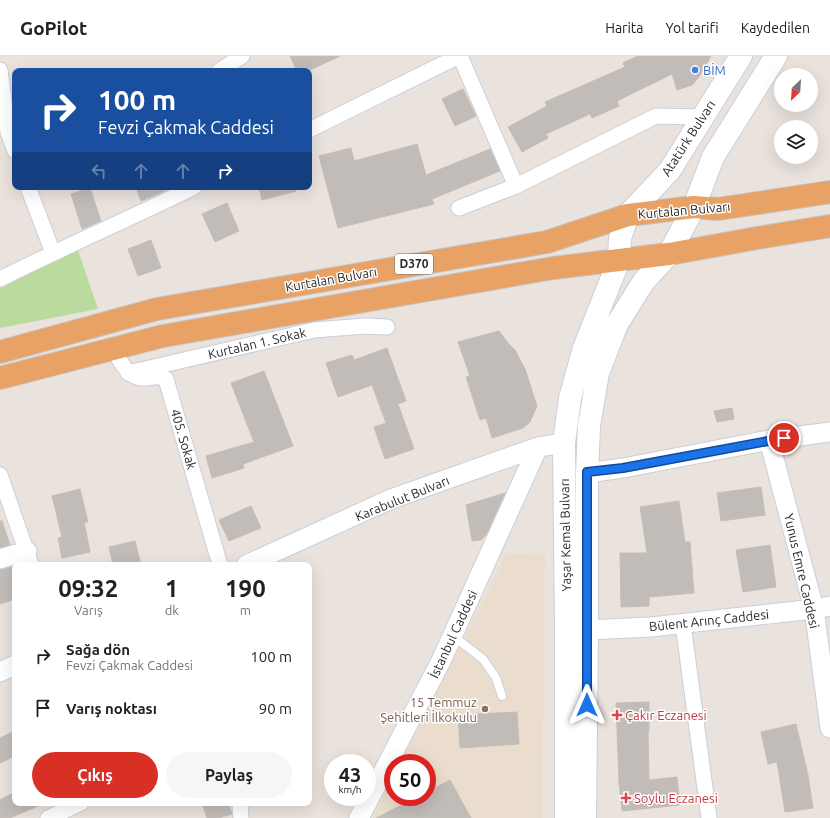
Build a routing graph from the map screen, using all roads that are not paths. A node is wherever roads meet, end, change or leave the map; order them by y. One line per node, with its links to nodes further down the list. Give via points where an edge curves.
1 (242, 56): 5 (street)
2 (460, 56): 8 (street); 11 (street)
3 (741, 56): 7 (main road, Atatürk Bulvarı)
4 (776, 56): 15 (main road, via 714,157)
5 (224, 68)
6 (0, 70): 9 (street)
7 (703, 117): 11 (street, via 656,116); 17 (main road, Atatürk Bulvarı, via 670,170)
8 (312, 129)
9 (4, 133): 10 (street)
10 (12, 146)
11 (516, 186): 16 (street)
12 (29, 190): 19 (street)
13 (188, 190): 19 (street)
14 (830, 192): 15 (highway, Kurtalan Bulvarı / D370, via 718,209)
15 (694, 207): 17 (highway, Kurtalan Bulvarı / D370); 20 (main road)
16 (459, 208)
17 (628, 215): 21 (main road, Atatürk Bulvarı, via 620,238); 25 (highway, Kurtalan Bulvarı / D370, via 547,242 157,309)
18 (830, 226): 20 (highway, Kurtalan Bulvarı / D370)
19 (52, 253): 22 (street)
20 (668, 254): 21 (highway, Kurtalan Bulvarı / D370); 32 (main road, Yaşar Kemal Bulvarı, via 644,280 617,324 598,373 589,426)
21 (619, 260): 24 (highway, Kurtalan Bulvarı / D370, via 553,268 171,334); 30 (main road, Yaşar Kemal Bulvarı, via 584,348 570,398)
22 (0, 279)
23 (387, 327): 26 (street, Kurtalan 1. Sokak, via 314,330)
24 (113, 350): 26 (street); 27 (highway, Kurtalan Bulvarı / D370)
25 (0, 352)
26 (128, 373): 36 (street, 405. Sokak, via 142,378 158,376 166,379)
27 (0, 378)
28 (830, 432): 29 (street)
29 (769, 440): 32 (street, via 623,468); 38 (street, Yunus Emre Caddesi)
30 (564, 443): 31 (street, Karabulut Bulvarı); 51 (main road, Yaşar Kemal Bulvarı)
31 (538, 447): 37 (street, Karabulut Bulvarı, via 392,499); 41 (street, İstanbul Caddesi)
32 (587, 472): 40 (main road, Yaşar Kemal Bulvarı)
33 (0, 475): 34 (street)
34 (29, 558): 35 (street)
35 (0, 559)
36 (219, 562)
37 (253, 562)
38 (822, 608): 39 (street, Bülent Arınç Caddesi); 45 (street, Yunus Emre Caddesi)
39 (683, 624): 40 (street, Bülent Arınç Caddesi); 53 (street)
40 (587, 630): 52 (main road, Yaşar Kemal Bulvarı)
41 (453, 636): 44 (lane, via 482,659 496,678); 50 (street, İstanbul Caddesi)
42 (12, 666): 43 (street)
43 (0, 672)
44 (502, 696)
45 (830, 728)
46 (74, 806): 48 (street)
47 (240, 806): 49 (street)
48 (48, 818)
49 (241, 818)
50 (359, 818)
51 (566, 818)
52 (585, 818)
53 (709, 818)

